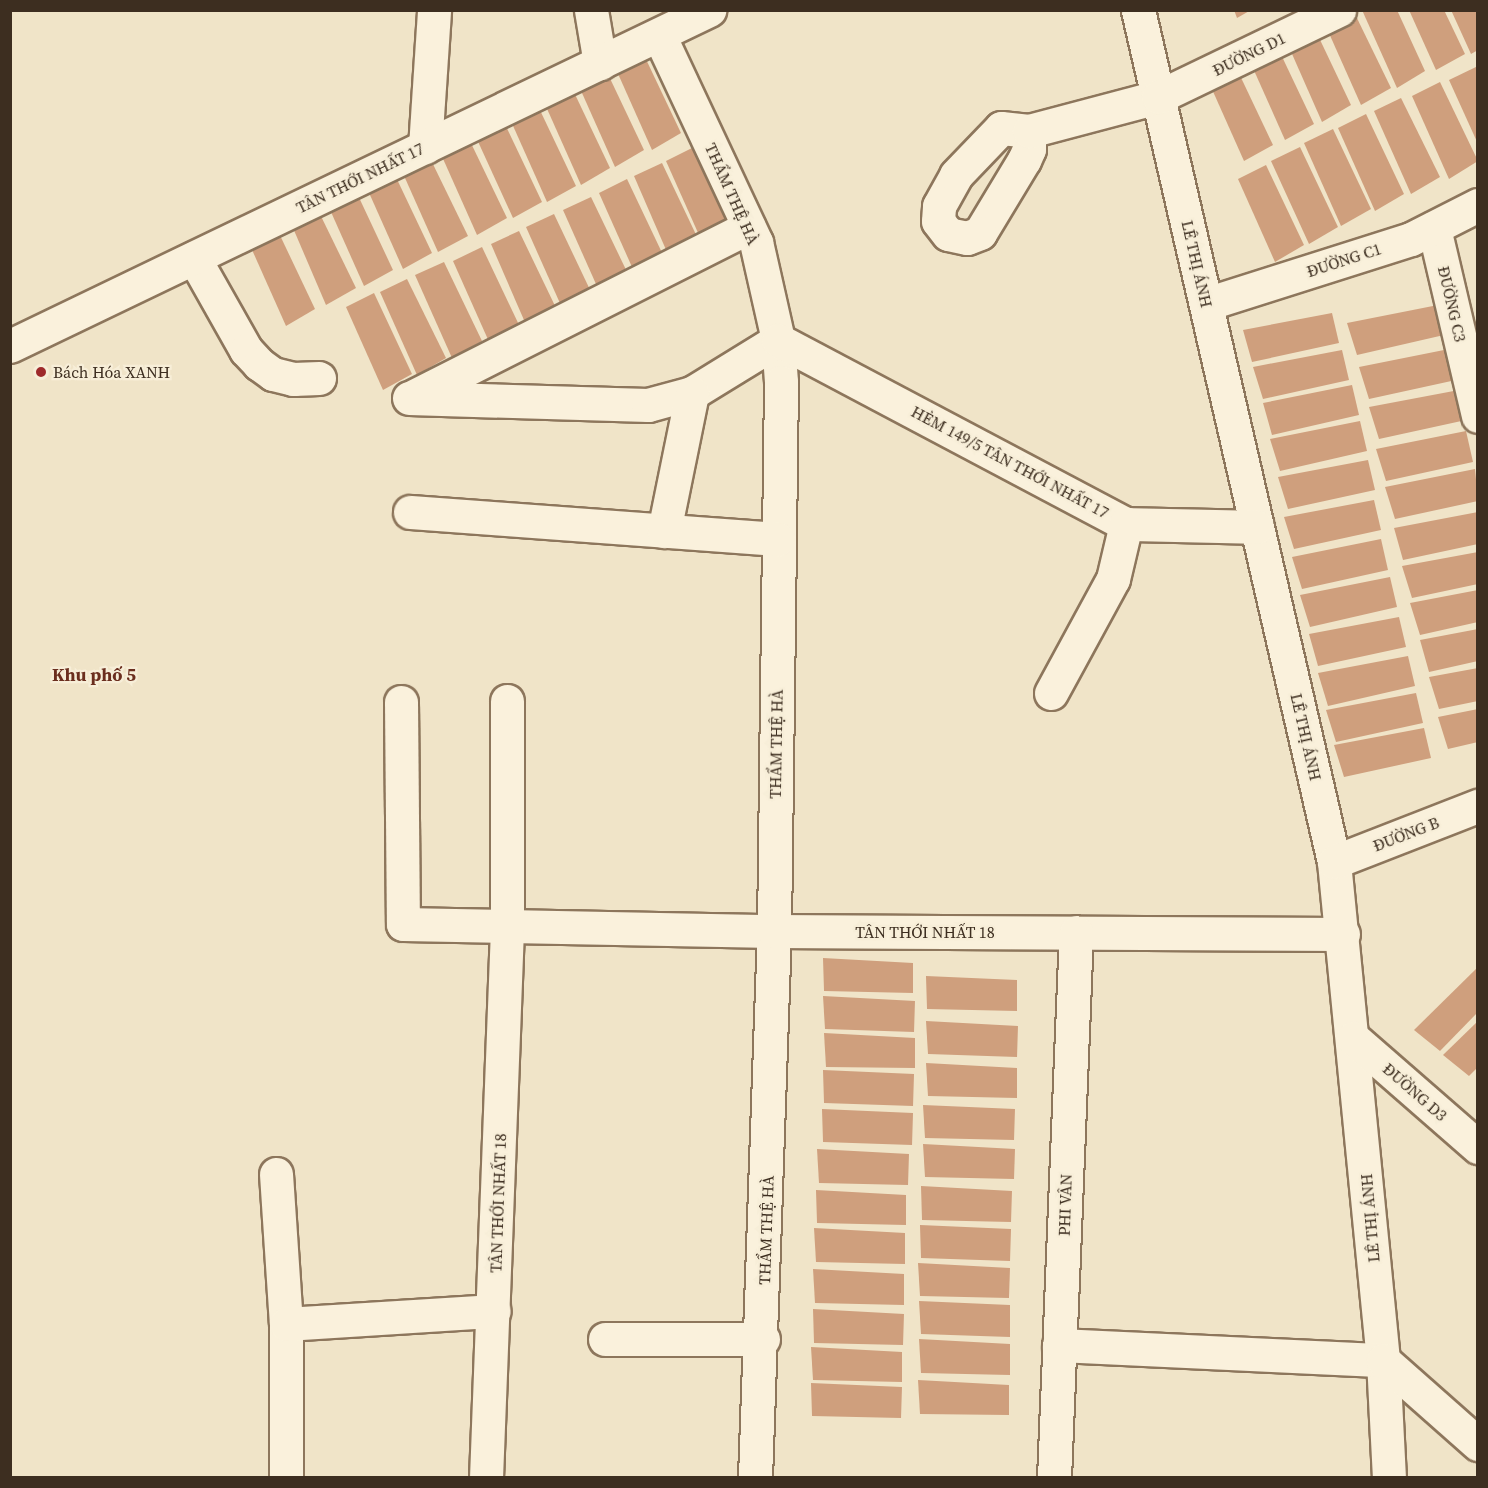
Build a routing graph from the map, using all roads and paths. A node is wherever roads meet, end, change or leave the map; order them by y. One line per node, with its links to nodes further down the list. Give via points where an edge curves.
1 (434, 10): 10 (street)
2 (591, 10): 7 (street)
3 (709, 10): 6 (street, TÂN THỚI NHẤT 17)
4 (1138, 10): 8 (street, LÊ THỊ ÁNH)
5 (1339, 10): 8 (street, ĐƯỜNG D1)
6 (659, 35): 7 (street, TÂN THỚI NHẤT 17); 12 (street, THẨM THỆ HÀ)
7 (600, 63): 10 (street, TÂN THỚI NHẤT 17)
8 (1158, 97): 9 (street, ĐƯỜNG D1); 15 (street, LÊ THỊ ÁNH)
9 (1029, 131)
10 (425, 147): 14 (street, TÂN THỚI NHẤT 17)
11 (1478, 205): 13 (street, ĐƯỜNG C1)
12 (749, 227): 16 (street, THẨM THỆ HÀ, via 756,242); 19 (street, via 409,398 648,405)
13 (1434, 228): 15 (street, ĐƯỜNG C1, via 1411,239); 20 (street, ĐƯỜNG C3)
14 (194, 258): 17 (street, TÂN THỚI NHẤT 17); 18 (street, via 246,350 259,364 273,374 294,379)
15 (1206, 304): 23 (street, LÊ THỊ ÁNH)
16 (778, 340): 19 (street); 22 (street, HẺM 149/5 TÂN THỚI NHẤT 17); 25 (street, THẨM THỆ HÀ)
17 (10, 346)
18 (319, 378)
19 (692, 393): 24 (street)
20 (1478, 416)
21 (410, 512): 24 (street)
22 (1126, 524): 23 (street, HẺM 149/5 TÂN THỚI NHẤT 17); 26 (street, via 1113,579)
23 (1257, 527): 30 (street, LÊ THỊ ÁNH)
24 (664, 531): 25 (street)
25 (778, 539): 32 (street, THẨM THỆ HÀ)
26 (1051, 693)
27 (507, 701): 31 (street, TÂN THỚI NHẤT 18)
28 (401, 702): 31 (street, TÂN THỚI NHẤT 18, via 402,924)
29 (1478, 806): 30 (street, ĐƯỜNG B)
30 (1334, 862): 34 (street, LÊ THỊ ÁNH)
31 (507, 928): 32 (street, TÂN THỚI NHẤT 18); 38 (street, TÂN THỚI NHẤT 18)
32 (774, 931): 33 (street, TÂN THỚI NHẤT 18); 41 (street, THẨM THỆ HÀ)
33 (1076, 932): 34 (street, TÂN THỚI NHẤT 18); 42 (street, PHI VÂN)
34 (1343, 934): 35 (street, LÊ THỊ ÁNH)
35 (1353, 1038): 36 (street, ĐƯỜNG D3); 43 (street, LÊ THỊ ÁNH)
36 (1478, 1147)
37 (276, 1174): 39 (street)
38 (494, 1311): 39 (street); 46 (street, TÂN THỚI NHẤT 18)
39 (286, 1324): 45 (street)
40 (605, 1339): 41 (street)
41 (763, 1339): 47 (street, THẨM THỆ HÀ)
42 (1059, 1345): 43 (street); 48 (street, PHI VÂN)
43 (1383, 1360): 44 (street); 49 (street, LÊ THỊ ÁNH)
44 (1478, 1444)
45 (286, 1478)
46 (486, 1478)
47 (755, 1478)
48 (1054, 1478)
49 (1389, 1478)

